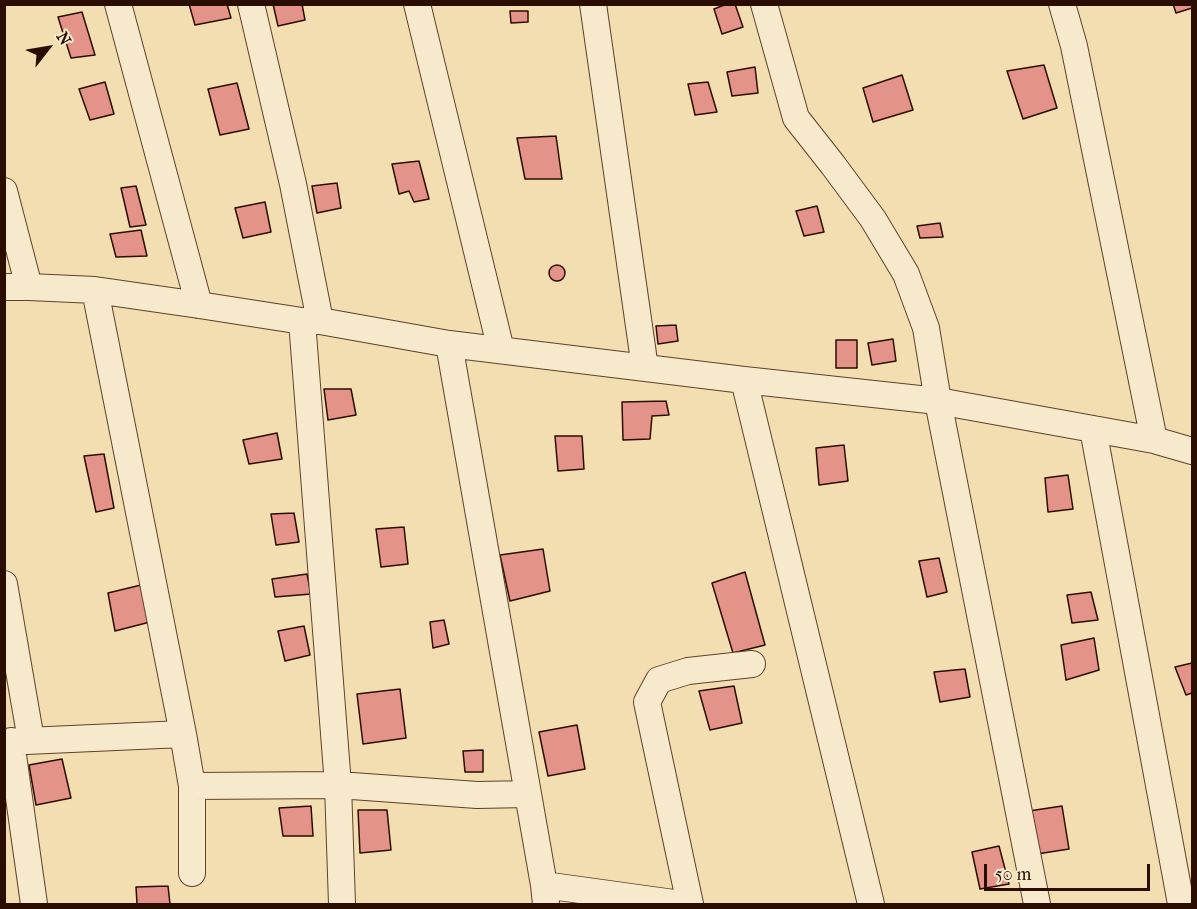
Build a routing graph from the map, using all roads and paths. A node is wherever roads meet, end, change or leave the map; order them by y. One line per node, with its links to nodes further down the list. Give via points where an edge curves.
1 (118, 4): 10 (street)
2 (251, 4): 11 (street, via 293,184)
3 (417, 4): 13 (street)
4 (593, 4): 14 (street)
5 (764, 4): 16 (street, via 796,118 873,219 906,274 926,328)
6 (1062, 4): 18 (street, via 1074,46)
7 (4, 191): 8 (street)
8 (17, 287): 9 (street)
9 (95, 291): 10 (street); 22 (street)
10 (199, 305): 11 (street)
11 (311, 321): 12 (street); 24 (street)
12 (449, 344): 13 (street); 26 (street)
13 (501, 350): 14 (street)
14 (645, 369): 15 (street)
15 (744, 380): 16 (street); 33 (street)
16 (938, 401): 17 (street); 34 (street)
17 (1093, 429): 18 (street); 35 (street)
18 (1154, 440): 19 (street)
19 (1192, 450)
20 (4, 584): 23 (street)
21 (752, 664): 32 (street, via 688,671 659,680 647,702)
22 (183, 734): 23 (street); 25 (street)
23 (15, 741): 29 (street)
24 (339, 785): 25 (street); 26 (street, via 477,795); 30 (street)
25 (192, 786): 27 (street)
26 (528, 794): 28 (street)
27 (192, 873)
28 (545, 895): 31 (street)
29 (34, 904)
30 (342, 904)
31 (681, 904)
32 (690, 904)
33 (871, 904)
34 (1037, 904)
35 (1181, 904)

